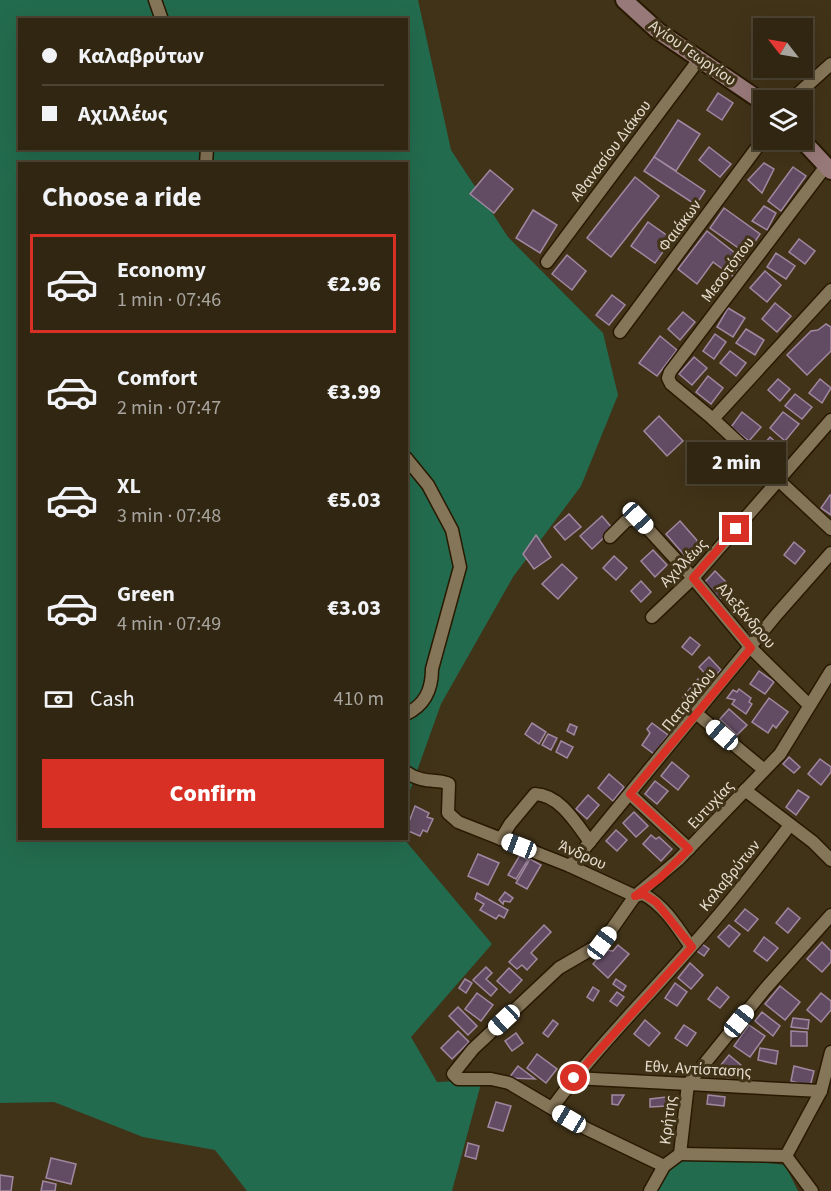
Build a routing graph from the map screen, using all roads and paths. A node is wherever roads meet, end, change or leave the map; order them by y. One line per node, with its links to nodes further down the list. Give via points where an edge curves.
1 (155, 0): 3 (street)
2 (624, 0): 4 (street, Αγίου Γεωργίου, via 658,31)
3 (161, 18)
4 (700, 58): 7 (street, Αγίου Γεωργίου); 11 (street, Αθανασίου Διάκου)
5 (831, 64): 6 (street)
6 (802, 90)
7 (753, 95)
8 (755, 150): 13 (street, Φαιάκων)
9 (811, 150): 10 (street)
10 (828, 168): 14 (street, Μεσοτόπου, via 670,372 669,381)
11 (547, 262)
12 (831, 290): 14 (street)
13 (620, 332)
14 (713, 419): 17 (street)
15 (831, 420): 17 (street, Αχιλλέως)
16 (408, 460): 26 (street, via 428,485 452,530 460,567 432,669 431,687 419,709)
17 (779, 481): 18 (street); 21 (street, Αχιλλέως)
18 (831, 529)
19 (610, 537): 21 (street, Αλεξάνδρου, via 626,521 638,518)
20 (831, 553): 23 (street, Πατρόκλου)
21 (693, 578): 22 (street, Αχιλλέως); 23 (street, Αλεξάνδρου)
22 (652, 617)
23 (751, 648): 25 (street, Αλεξάνδρου); 27 (street, Πατρόκλου)
24 (831, 671): 25 (street, Ευτυχίας)
25 (810, 705): 28 (street, Ευτυχίας, via 788,745)
26 (408, 713)
27 (697, 714): 28 (street); 31 (street, Πατρόκλου)
28 (763, 769): 30 (street, Ευτυχίας)
29 (408, 773): 33 (street, Άνδρου, via 428,782 447,782 451,788 451,818)
30 (746, 790): 32 (street); 35 (street, Ευτυχίας)
31 (630, 794): 34 (street, Πατρόκλου); 35 (street)
32 (790, 825): 36 (street); 40 (street, Καλαβρύτων)
33 (501, 839): 34 (street, via 535,794 557,802); 37 (street, Άνδρου)
34 (590, 842): 37 (street, Πατρόκλου)
35 (689, 849): 38 (street, Ευτυχίας)
36 (831, 860)
37 (570, 866): 38 (street, Άνδρου)
38 (635, 896): 40 (street, Άνδρου, via 643,894 656,902); 45 (street, Ευτυχίας, via 602,943 559,968 473,1049 453,1074 458,1079 509,1083)
39 (831, 915): 43 (street, Κρήτης)
40 (692, 947): 42 (street, Καλαβρύτων)
41 (831, 1052): 44 (street)
42 (574, 1078): 43 (street, Εθν. Αντίστασης); 45 (street, Καλαβρύτων)
43 (688, 1084): 44 (street, Εθν. Αντίστασης); 46 (street, Κρήτης)
44 (821, 1091): 47 (street)
45 (552, 1108): 48 (street, via 617,1146)
46 (680, 1154): 47 (street); 48 (street, Κρήτης)
47 (786, 1156): 50 (street)
48 (664, 1166): 49 (street, Κρήτης)
49 (650, 1191)
50 (812, 1191)

